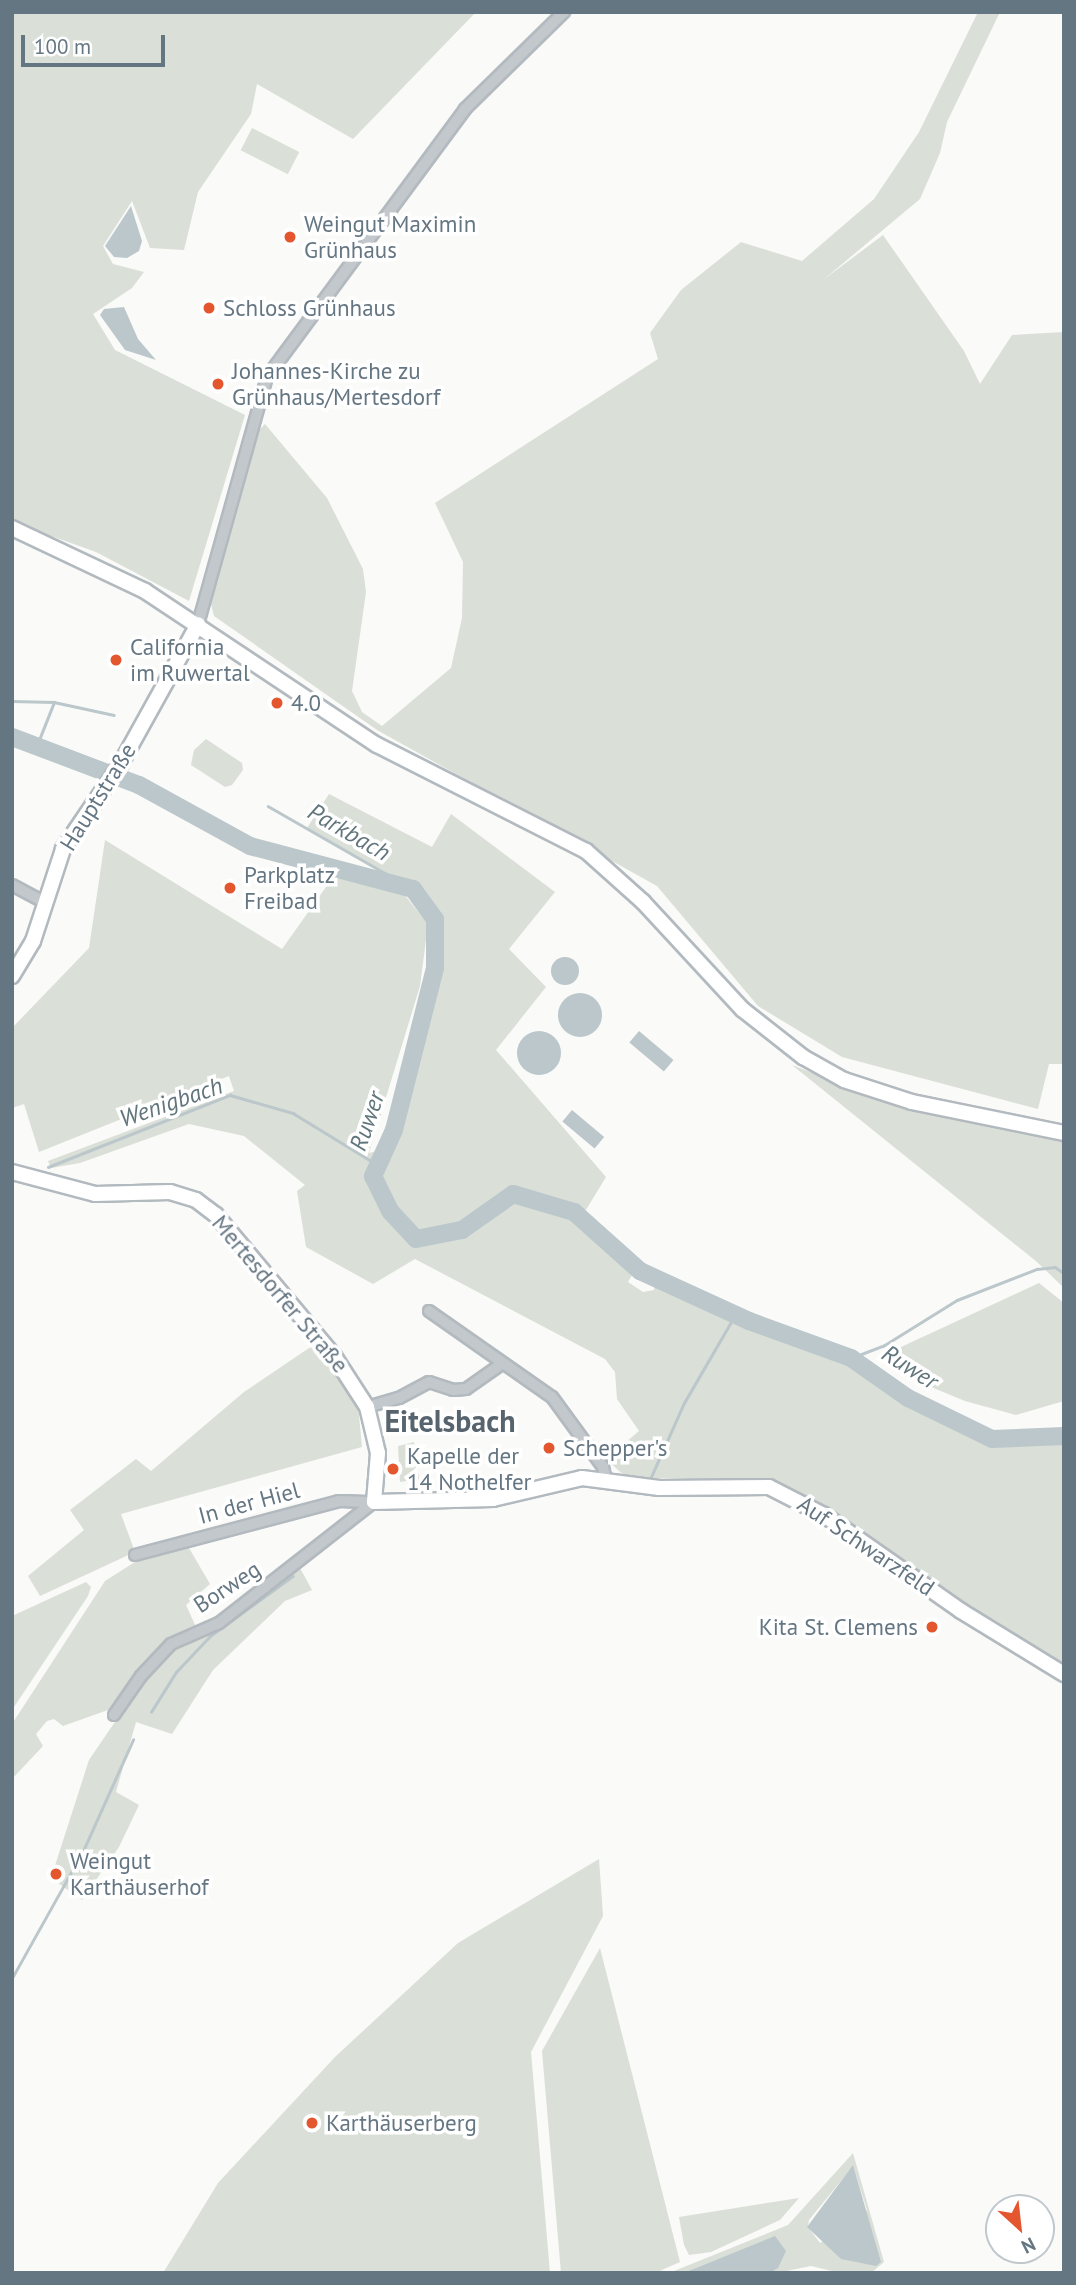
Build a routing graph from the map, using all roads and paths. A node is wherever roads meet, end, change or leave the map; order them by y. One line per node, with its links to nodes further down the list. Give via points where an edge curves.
1 (564, 12): 3 (street, via 465,109 267,377)
2 (12, 528): 3 (street, via 88,561)
3 (198, 624): 5 (street, Hauptstraße, via 120,765 63,849); 7 (street, via 377,745 586,851 643,902 743,1009 803,1056 845,1080 912,1102)
4 (12, 885): 5 (street)
5 (46, 904): 6 (street, Hauptstraße, via 33,941)
6 (12, 976)
7 (1064, 1133)
8 (12, 1172): 11 (street, Mertesdorfer Straße, via 95,1194 162,1191 200,1202 216,1215 334,1356)
9 (429, 1311): 10 (street)
10 (503, 1363): 11 (street, via 466,1389 429,1382 399,1398); 12 (street, via 552,1397 603,1467)
11 (366, 1407): 13 (street, Mertesdorfer Straße, via 378,1453)
12 (606, 1480): 13 (street, Auf Schwarzfeld, via 573,1479 494,1499); 15 (street, Auf Schwarzfeld, via 659,1488 737,1485 779,1490)
13 (374, 1502): 14 (street, In der Hiel, via 339,1501); 16 (street, Borweg, via 219,1623 171,1644)
14 (135, 1555)
15 (1064, 1674)
16 (114, 1715)

